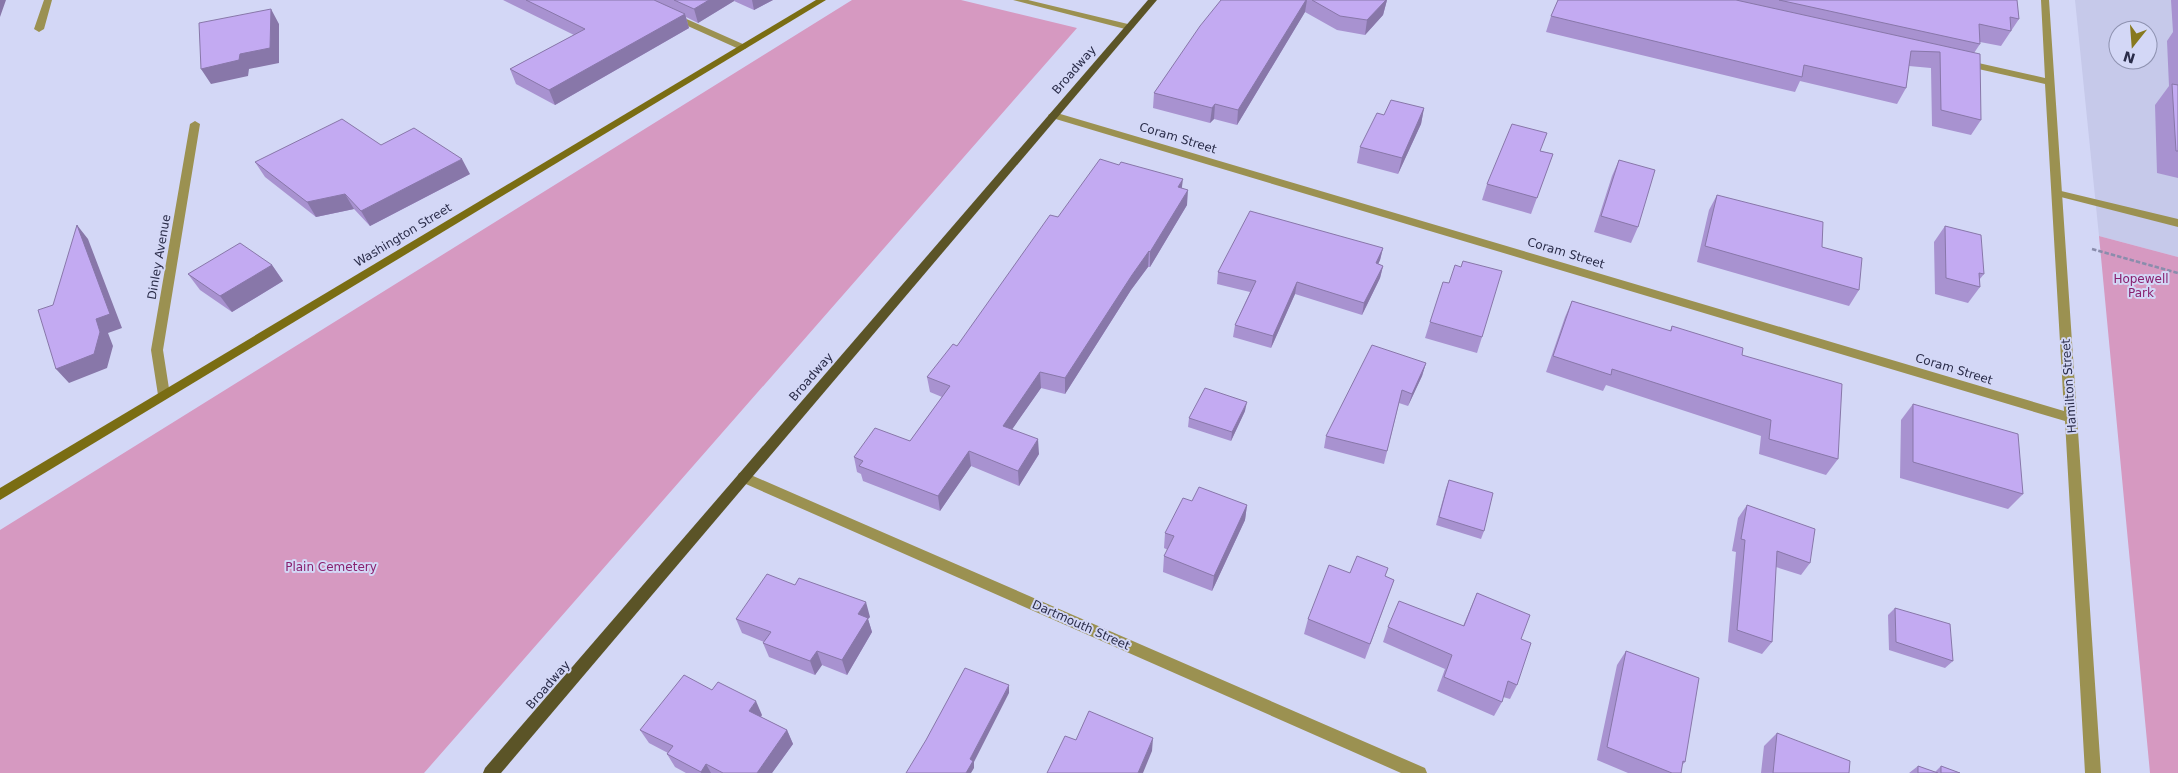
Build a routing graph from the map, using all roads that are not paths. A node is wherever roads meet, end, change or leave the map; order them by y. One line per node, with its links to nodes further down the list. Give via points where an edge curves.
1 (48, 0): 8 (street)
2 (822, 0): 9 (street, Washington Street)
3 (1017, 0): 7 (street)
4 (1153, 0): 7 (main road, Broadway)
5 (2045, 0): 11 (street, Hamilton Street)
6 (662, 12): 9 (street)
7 (1129, 27): 12 (main road, Broadway)
8 (39, 29)
9 (742, 46): 16 (street, Washington Street)
10 (1954, 61): 11 (street)
11 (2050, 82): 14 (street, Hamilton Street)
12 (1054, 115): 17 (street, Coram Street); 18 (main road, Broadway)
13 (195, 124): 16 (street, Dinley Avenue, via 157,350)
14 (2057, 192): 15 (street); 17 (street, Hamilton Street)
15 (2178, 223)
16 (164, 395): 19 (street, Washington Street)
17 (2071, 418): 22 (street, Hamilton Street)
18 (744, 477): 20 (main road, Broadway); 21 (street, Dartmouth Street)
19 (0, 495)
20 (491, 773)
21 (1419, 773)
22 (2093, 773)

